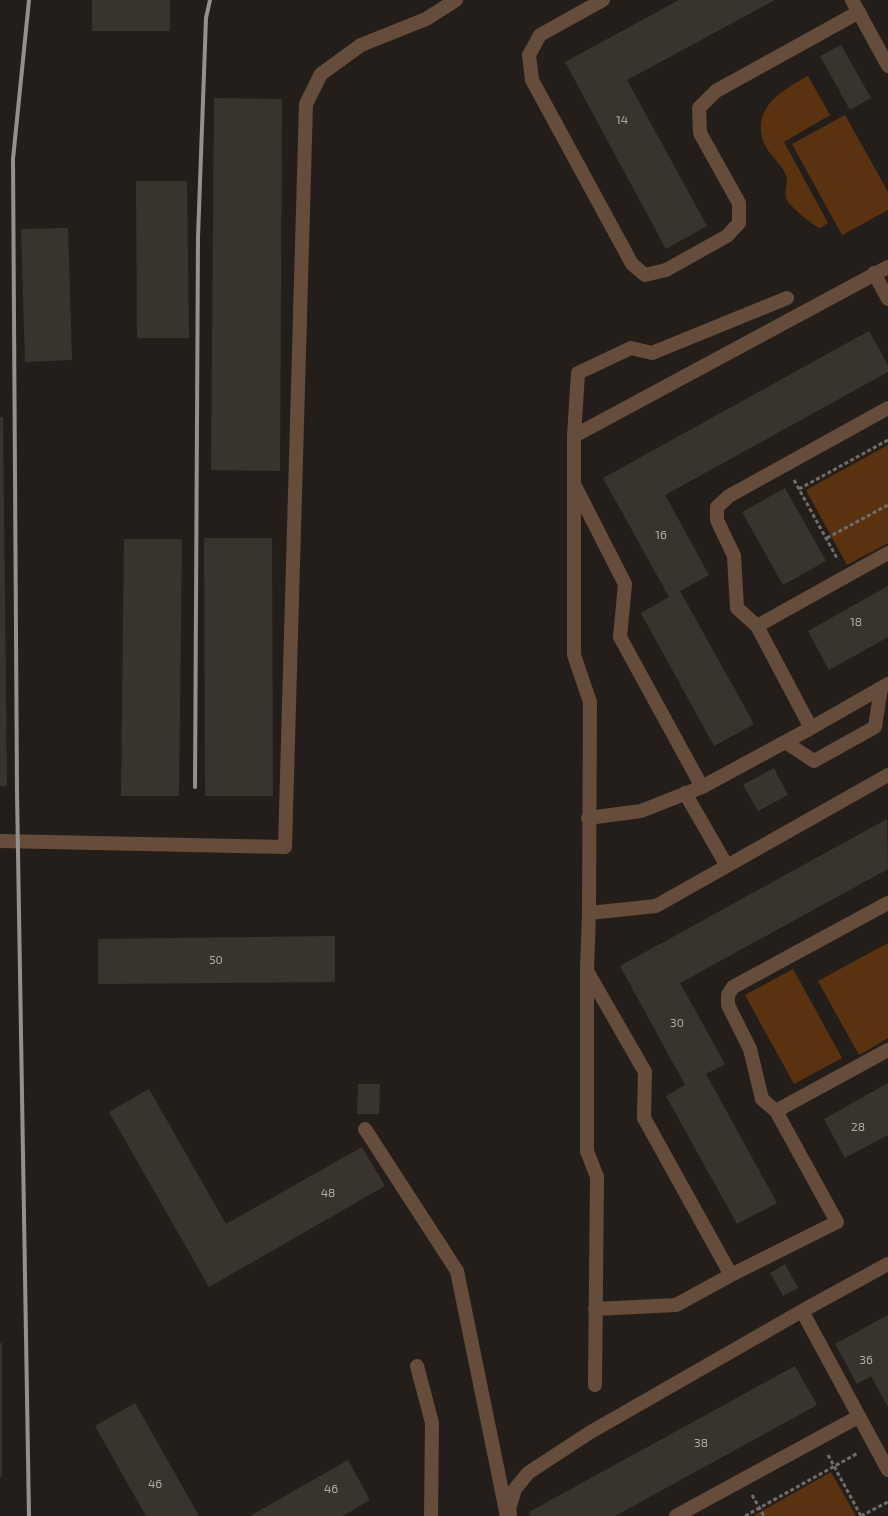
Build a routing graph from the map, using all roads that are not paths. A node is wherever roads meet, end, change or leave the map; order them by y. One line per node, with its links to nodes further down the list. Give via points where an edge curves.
1 (456, 0): 21 (lane, via 426,19 361,45 321,74 306,104 285,847)
2 (603, 0): 3 (lane, via 540,35 529,55 532,80 632,264 645,275 666,270 727,236 739,223 739,203 700,133 699,108 716,91)
3 (855, 6): 4 (lane)
4 (888, 66)
5 (888, 267): 6 (lane)
6 (874, 273): 8 (lane); 10 (lane)
7 (787, 298): 10 (lane, via 652,353 630,348 578,373)
8 (888, 299)
9 (888, 408): 13 (lane, via 728,496 717,507 717,520 734,556 737,608)
10 (574, 436): 11 (lane)
11 (574, 485): 18 (lane, via 625,584 620,637); 20 (lane, via 574,655 590,702)
12 (888, 553): 13 (lane)
13 (757, 626): 15 (lane)
14 (885, 686): 15 (lane); 16 (lane, via 875,727 814,761)
15 (811, 728): 16 (lane)
16 (785, 742): 18 (lane)
17 (888, 775): 22 (lane)
18 (702, 787): 19 (lane)
19 (685, 793): 20 (lane, via 641,810); 22 (lane)
20 (588, 818): 24 (lane)
21 (0, 841)
22 (727, 866): 24 (lane, via 656,906)
23 (888, 903): 27 (lane, via 733,988 728,995 728,1005 750,1049 762,1099)
24 (589, 913): 25 (lane)
25 (587, 970): 30 (lane, via 645,1072 644,1118); 31 (lane, via 587,1151 597,1177)
26 (888, 1050): 27 (lane)
27 (776, 1112): 30 (lane, via 838,1222)
28 (366, 1129): 38 (lane, via 457,1270)
29 (888, 1264): 32 (lane)
30 (731, 1275): 31 (lane, via 676,1305)
31 (595, 1309): 34 (lane)
32 (802, 1311): 35 (lane); 38 (lane, via 589,1433 528,1473 515,1489)
33 (417, 1366): 37 (lane, via 432,1423)
34 (595, 1385)
35 (858, 1417): 36 (lane); 39 (lane)
36 (888, 1470)
37 (431, 1516)
38 (508, 1516)
39 (676, 1516)

